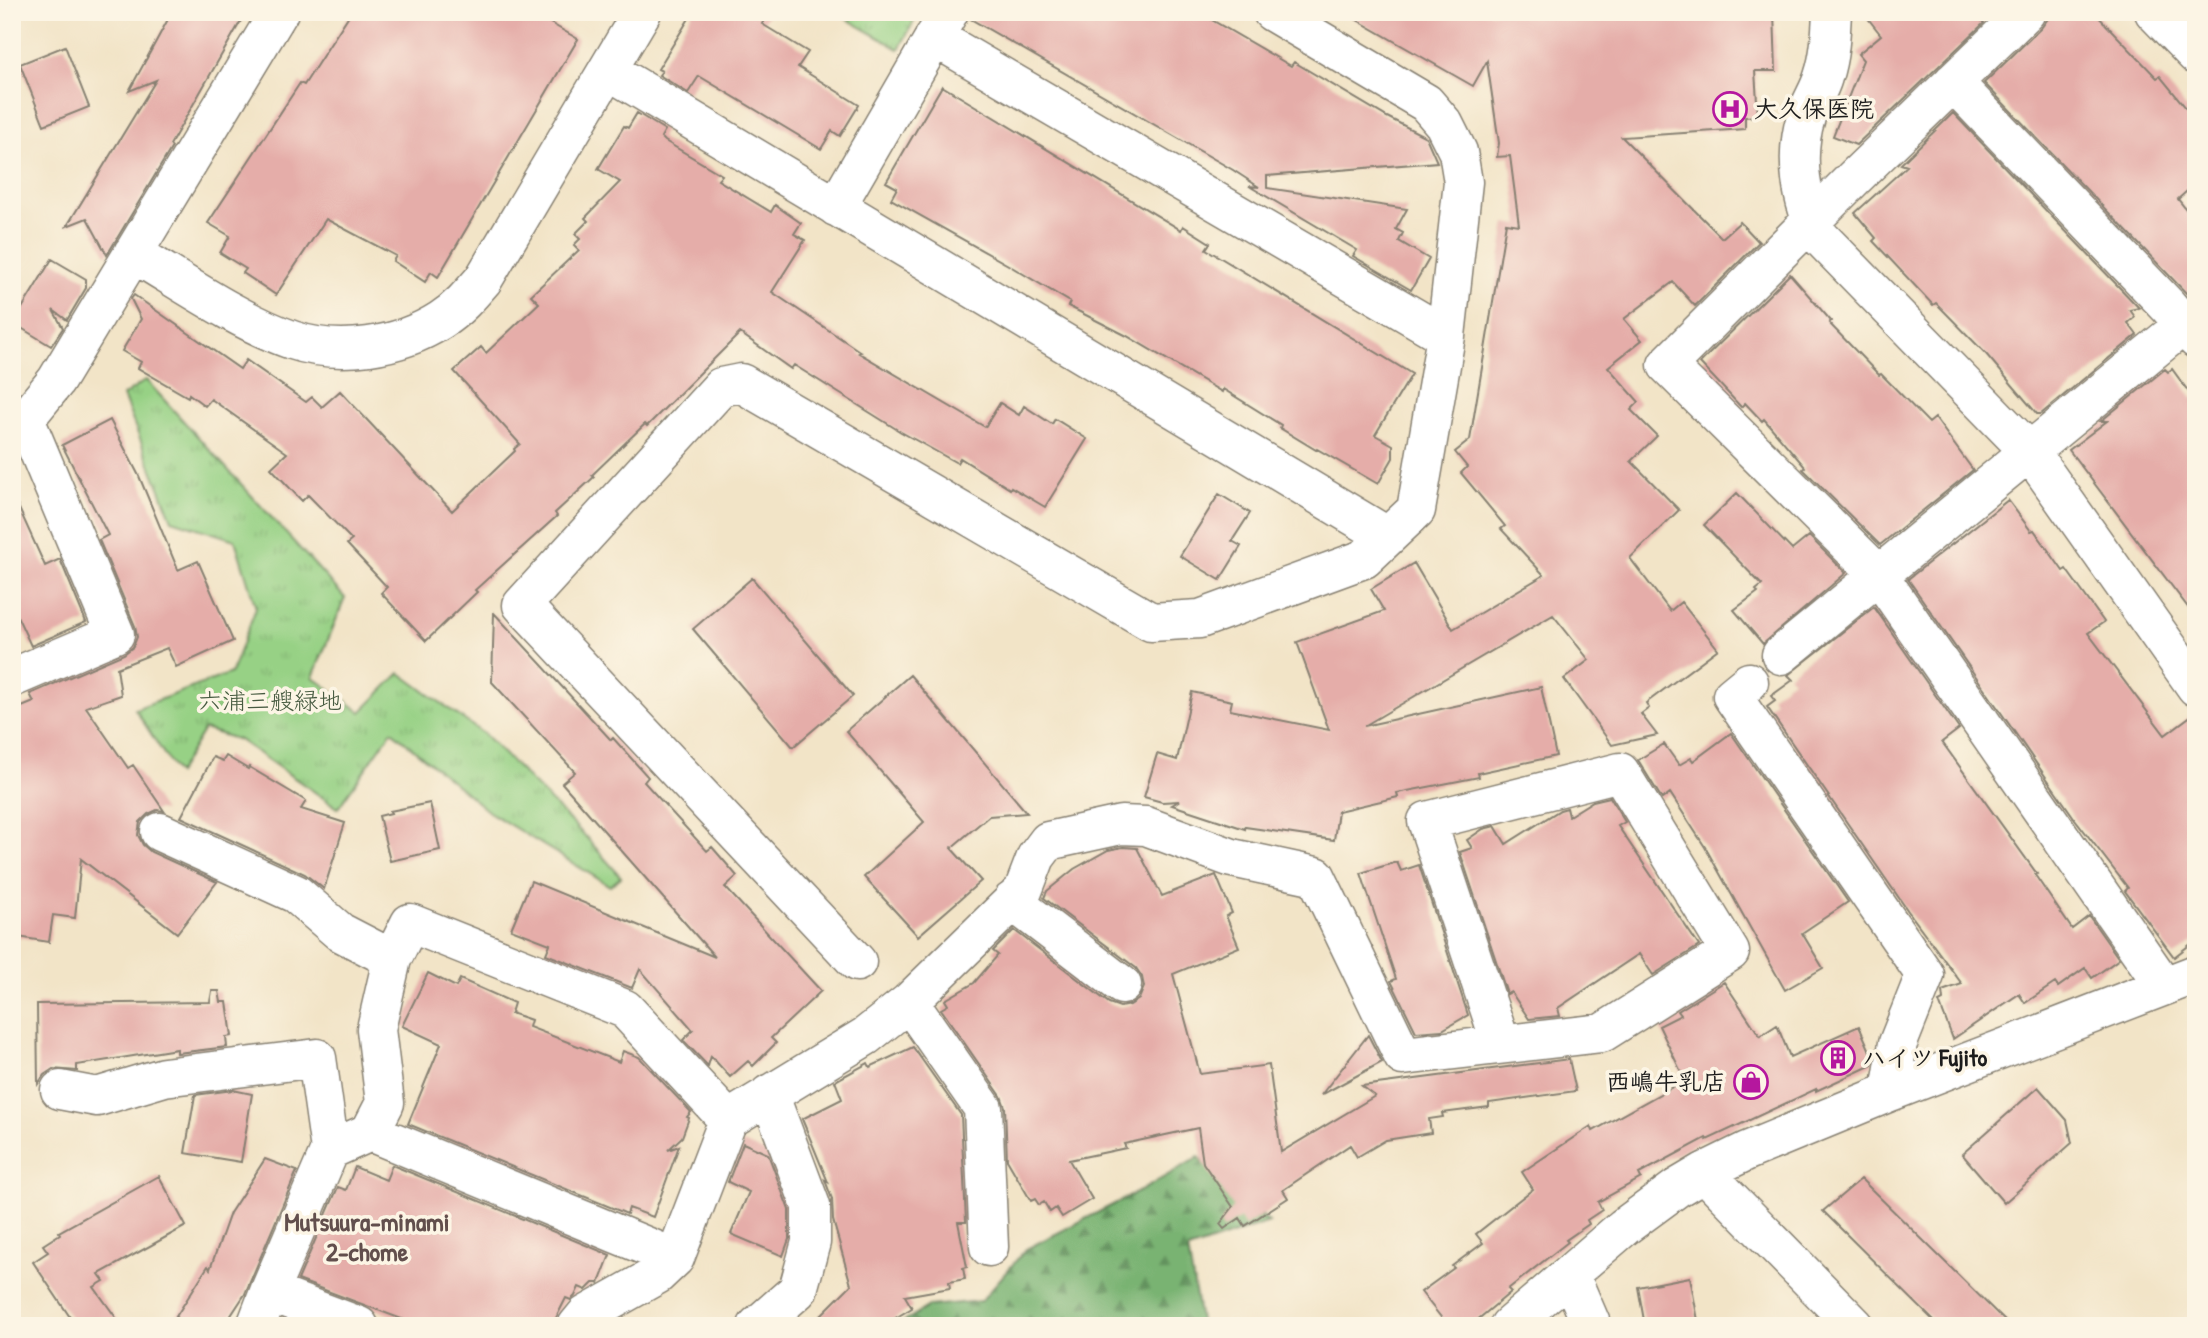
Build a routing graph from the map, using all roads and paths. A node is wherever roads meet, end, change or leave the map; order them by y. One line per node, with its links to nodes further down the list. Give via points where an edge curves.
1 (279, 12): 13 (street)
2 (642, 12): 9 (street)
3 (1272, 12): 15 (street, via 1426,103 1444,124 1458,152 1463,182)
4 (1832, 12): 12 (street, via 1823,79 1802,132 1801,178)
5 (2026, 12): 10 (street)
6 (2154, 12): 8 (street)
7 (941, 25): 11 (street); 15 (street)
8 (2196, 55)
9 (608, 70): 11 (street); 13 (street, via 483,280 440,321 409,336 374,346 330,347 294,341 261,327)
10 (1953, 82): 12 (street); 14 (street)
11 (836, 207): 18 (street)
12 (1811, 222): 17 (street, via 1820,237); 19 (street, via 1667,365)
13 (133, 253): 16 (street, via 57,381)
14 (2192, 326): 17 (street)
15 (1446, 337): 18 (street, via 1416,510)
16 (18, 423): 21 (street, via 115,634)
17 (2030, 452): 19 (street); 23 (street)
18 (1387, 536): 27 (street, via 1364,559 1200,619 1151,622 741,383 721,387 522,605)
19 (1878, 574): 20 (street); 28 (street)
20 (1781, 655)
21 (12, 678)
22 (1749, 682): 33 (street, via 1732,696 1925,975 1898,1043)
23 (2196, 687)
24 (160, 832): 26 (street, via 296,894 340,932)
25 (1012, 901): 29 (street); 30 (street); 31 (street, via 1023,891 1035,857 1048,841 1121,825 1146,825 1232,858 1316,876 1402,1056)
26 (392, 959): 35 (street, via 410,923 625,1009); 36 (street, via 376,1030 384,1104)
27 (857, 962)
28 (2180, 980): 33 (street)
29 (1122, 985)
30 (909, 1002): 34 (street, via 866,1036); 39 (street, via 982,1108)
31 (1501, 1044): 31 (street, via 1427,821 1620,772 1730,952 1602,1032)
32 (60, 1090): 37 (street, via 97,1097 164,1077 317,1058)
33 (1890, 1092): 38 (street)
34 (769, 1094): 35 (street); 45 (street, via 811,1206 811,1242 797,1290)
35 (728, 1120): 40 (street)
36 (370, 1132): 37 (street); 40 (street)
37 (330, 1150): 42 (street)
38 (1704, 1172): 41 (street, via 1651,1206); 48 (street)
39 (989, 1247)
40 (675, 1258): 44 (street, via 657,1275 586,1314)
41 (1570, 1275): 46 (street); 47 (street)
42 (262, 1309): 43 (street)
43 (359, 1326)
44 (577, 1326)
45 (757, 1326)
46 (1509, 1326)
47 (1592, 1326)
48 (1856, 1326)

